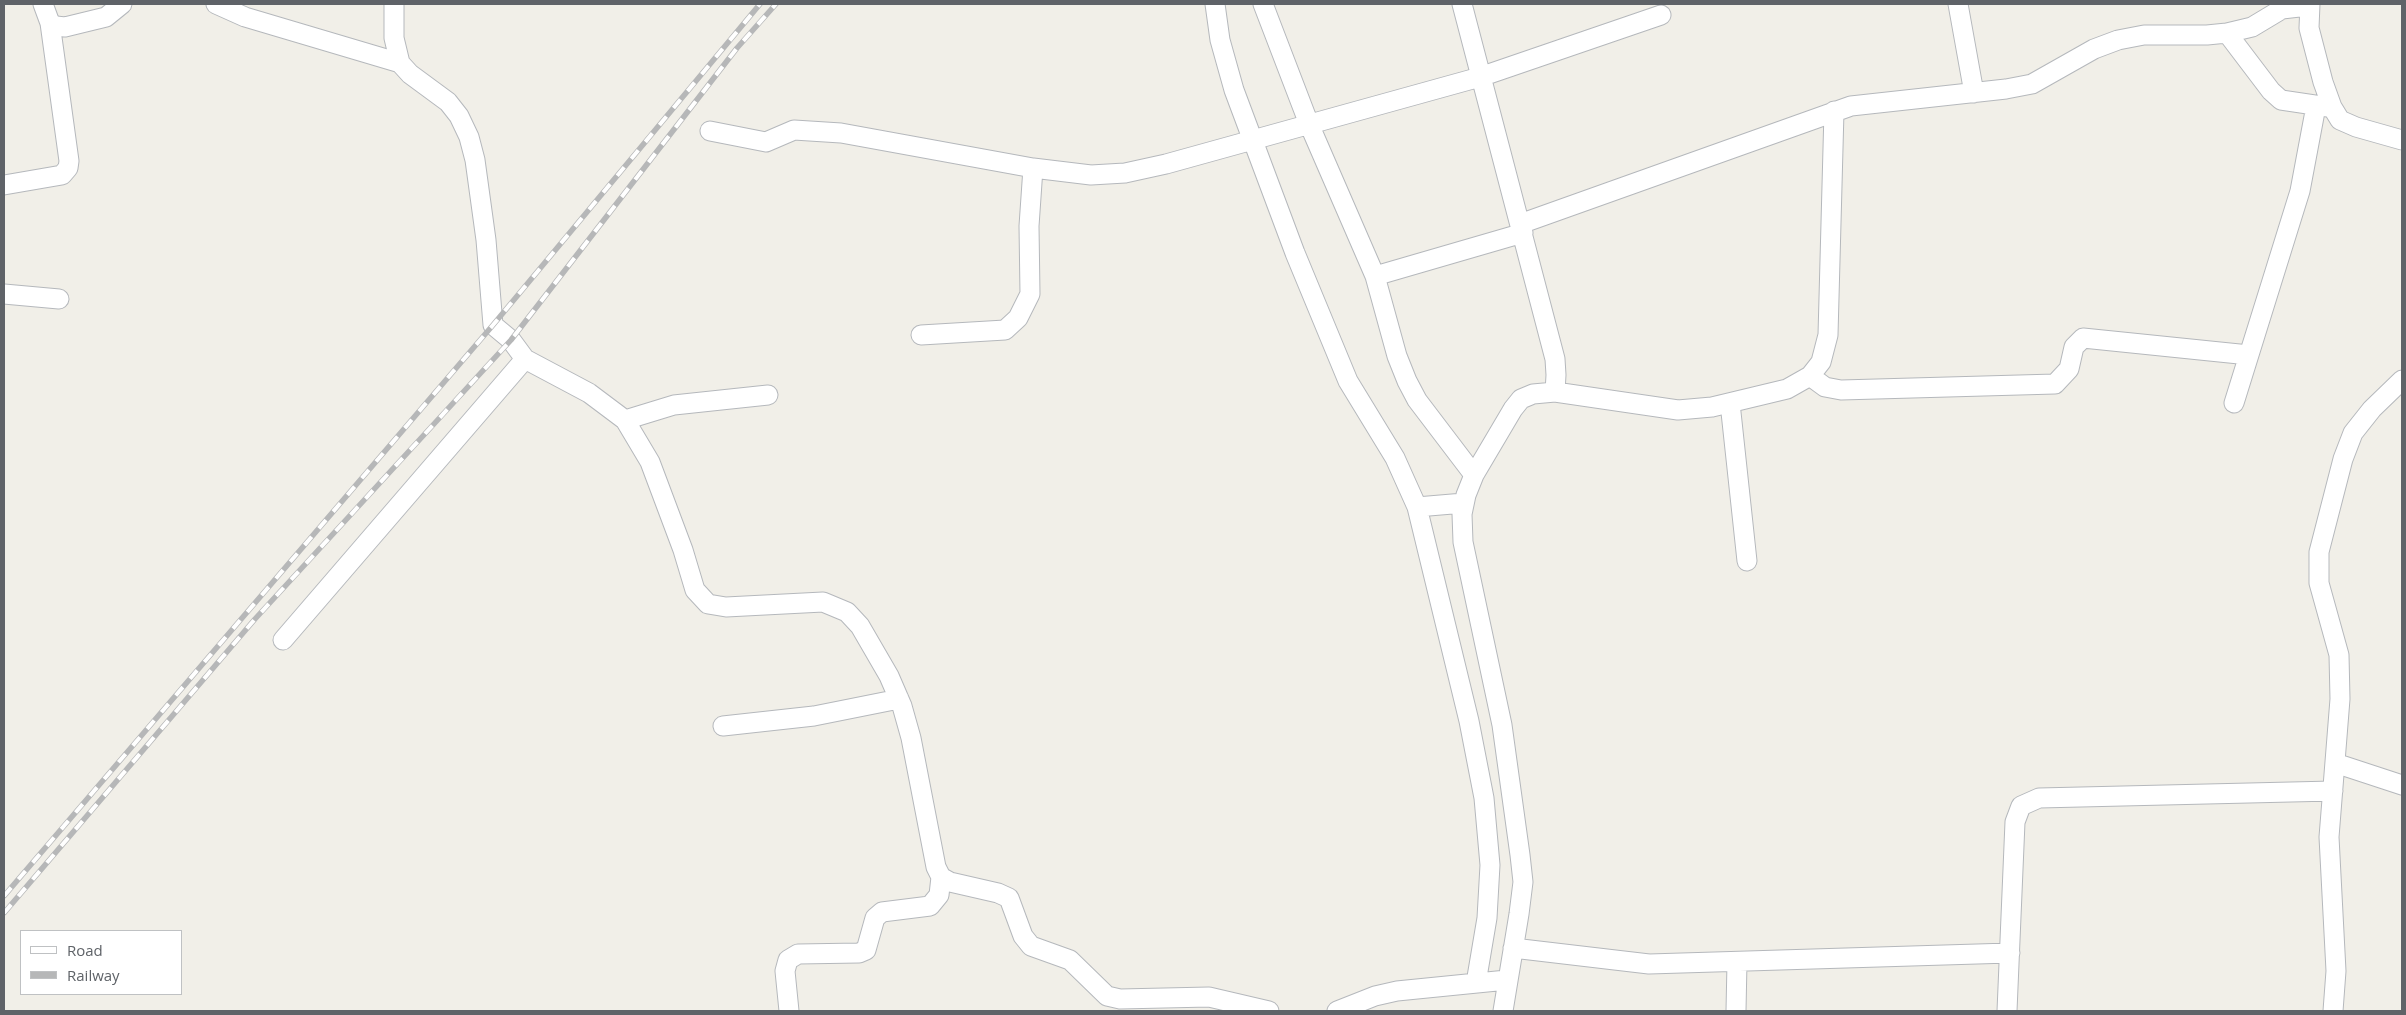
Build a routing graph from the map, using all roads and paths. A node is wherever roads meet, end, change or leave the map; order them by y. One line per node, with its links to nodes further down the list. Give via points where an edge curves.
1 (42, 4): 12 (street)
2 (122, 4): 12 (street, via 106,17 65,27)
3 (216, 4): 14 (street, via 245,18)
4 (394, 4): 14 (street, via 394,38)
5 (1215, 4): 21 (street, via 1220,40 1232,83)
6 (1263, 4): 19 (street)
7 (1462, 4): 15 (street)
8 (1958, 4): 16 (street)
9 (2309, 5): 10 (street); 17 (street, via 2308,28)
10 (2282, 6): 13 (street, via 2252,27)
11 (1661, 16): 15 (street)
12 (50, 22): 24 (street, via 68,168 62,175)
13 (2227, 33): 16 (street, via 2118,40 2094,49 2032,84); 17 (street, via 2281,100)
14 (400, 63): 31 (street, via 448,102 469,136 486,240 493,325 511,340)
15 (1480, 77): 19 (street); 25 (street)
16 (1974, 92): 18 (street, via 1851,106)
17 (2324, 107): 22 (street, via 2340,120 2356,127); 30 (street)
18 (1834, 111): 25 (street); 32 (street, via 1828,335 1821,362)
19 (1309, 124): 21 (street); 26 (street)
20 (710, 131): 23 (street, via 766,142 794,130 841,133)
21 (1261, 138): 23 (street, via 1125,173 1091,175); 41 (street, via 1295,253 1348,381)
22 (2402, 140)
23 (1032, 168): 29 (street, via 1030,294 1018,318 1005,330)
24 (4, 185)
25 (1521, 228): 26 (street); 34 (street, via 1555,359)
26 (1375, 276): 39 (street, via 1407,381)
27 (4, 294): 28 (street)
28 (59, 299)
29 (921, 335)
30 (2249, 355): 32 (street, via 2083,338 2074,347 2069,368 2055,384 1841,390 1825,386); 37 (street)
31 (525, 359): 38 (street, via 589,393); 43 (street)
32 (1810, 376): 36 (street, via 1787,389)
33 (2402, 380): 46 (street, via 2372,409 2353,434 2343,459 2319,552 2319,583 2338,655 2340,699)
34 (1555, 392): 36 (street, via 1678,410); 39 (street, via 1521,399)
35 (768, 394): 38 (street, via 674,405)
36 (1730, 403): 42 (street)
37 (2234, 403)
38 (625, 420): 44 (street, via 650,462 695,590 708,604 726,607 823,602 846,612 860,626)
39 (1474, 475): 40 (street)
40 (1464, 503): 41 (street); 50 (street, via 1463,542 1502,725 1520,855 1522,882)
41 (1420, 506): 54 (street, via 1484,798 1490,865 1487,918)
42 (1747, 561)
43 (283, 640)
44 (899, 699): 45 (street, via 814,716); 49 (street, via 911,738 936,867)
45 (723, 726)
46 (2335, 763): 47 (street); 48 (street)
47 (2402, 785)
48 (2333, 791): 51 (street, via 2039,798 2021,806 2015,822); 61 (street, via 2329,837 2336,971)
49 (941, 876): 55 (street, via 939,895 930,906 882,912 875,918 866,950 859,953 798,954 788,960 785,971); 56 (street, via 950,882 998,892 1009,898 1023,936 1031,946 1070,960 1108,996 1120,999 1209,997)
50 (1513, 948): 52 (street, via 1649,964); 53 (street)
51 (2010, 953): 52 (street); 60 (street)
52 (1737, 962): 59 (street)
53 (1507, 980): 54 (street); 58 (street)
54 (1476, 983): 57 (street, via 1397,991)
55 (789, 1011)
56 (1269, 1011)
57 (1337, 1011)
58 (1503, 1011)
59 (1736, 1011)
60 (2007, 1011)
61 (2333, 1011)

